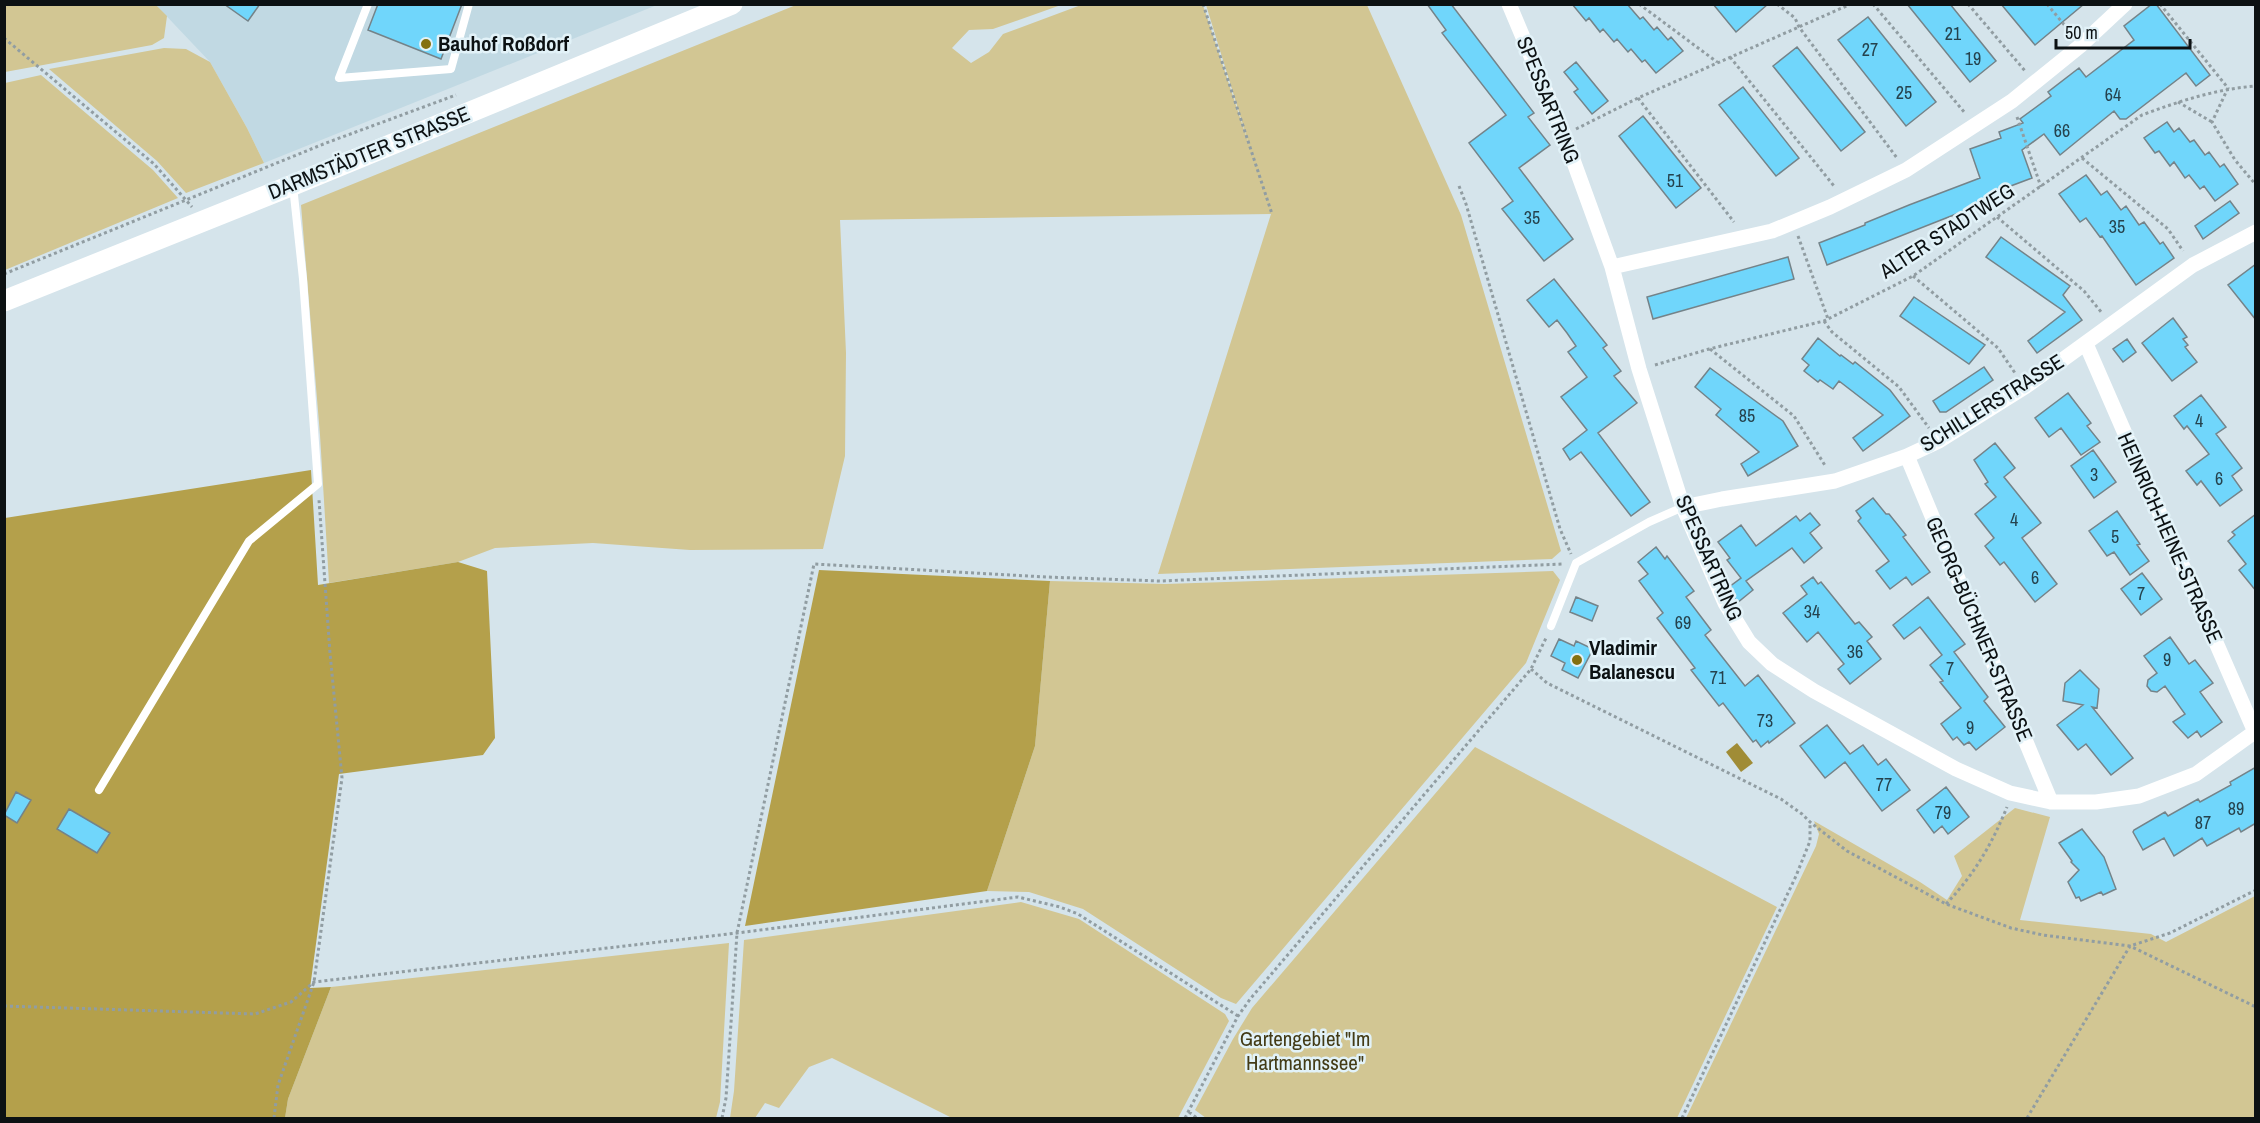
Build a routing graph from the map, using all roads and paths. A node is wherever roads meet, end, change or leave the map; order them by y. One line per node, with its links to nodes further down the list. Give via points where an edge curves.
1 (368, 4): 2 (lane, via 339,78 452,69)
2 (469, 4)
3 (732, 4): 31 (main road, DARMSTÄDTER STRASSE)
4 (1203, 4): 37 (path)
5 (1509, 4): 28 (street, SPESSARTRING)
6 (1639, 4): 18 (path)
7 (1777, 4): 14 (path, via 1796,18)
8 (1851, 4): 14 (path)
9 (1873, 4): 27 (path)
10 (1968, 4): 19 (path)
11 (2047, 4): 16 (path)
12 (2125, 4): 16 (street)
13 (2160, 4): 21 (path)
14 (1799, 27): 17 (path); 30 (path)
15 (4, 38): 35 (path, via 154,164)
16 (2080, 46): 19 (street)
17 (1730, 57): 18 (path); 36 (path)
18 (1717, 63): 23 (path)
19 (2035, 83): 24 (street)
20 (2256, 86): 21 (path, ALTER STADTWEG)
21 (2228, 88): 25 (path, ALTER STADTWEG); 26 (path)
22 (460, 93): 35 (path)
23 (1638, 98): 28 (path); 42 (path)
24 (2012, 102): 27 (street); 34 (path)
25 (2178, 102): 26 (path); 29 (path, ALTER STADTWEG, via 2142,115)
26 (2212, 122): 32 (path)
27 (1977, 126): 30 (street)
28 (1564, 135): 44 (street, SPESSARTRING)
29 (2082, 158): 34 (path, ALTER STADTWEG); 43 (path, via 2168,230)
30 (1906, 170): 36 (street)
31 (293, 185): 39 (main road, DARMSTÄDTER STRASSE); 58 (lane)
32 (2256, 185)
33 (1459, 186): 60 (path, via 1560,529)
34 (2041, 187): 38 (path, ALTER STADTWEG)
35 (186, 199): 39 (path); 45 (path)
36 (1844, 199): 40 (street)
37 (1272, 214)
38 (1997, 217): 46 (path, ALTER STADTWEG); 50 (path, via 2084,291)
39 (202, 220): 47 (main road, DARMSTÄDTER STRASSE)
40 (1793, 223): 42 (street); 48 (path)
41 (2256, 232): 43 (street, SCHILLERSTRASSE)
42 (1746, 237): 44 (street)
43 (2193, 265): 50 (street, SCHILLERSTRASSE)
44 (1612, 267): 53 (street, SPESSARTRING)
45 (4, 274)
46 (1913, 276): 48 (path, ALTER STADTWEG); 54 (path, via 1998,348)
47 (4, 301)
48 (1828, 319): 49 (path, ALTER STADTWEG)
49 (1824, 321): 52 (path, ALTER STADTWEG); 55 (path, via 1899,387)
50 (2112, 324): 51 (street, SCHILLERSTRASSE)
51 (2086, 344): 54 (street, SCHILLERSTRASSE); 63 (street, HEINRICH-HEINE-STRASSE)
52 (1709, 349): 53 (path, ALTER STADTWEG); 57 (path, via 1794,416)
53 (1639, 369): 59 (street, SPESSARTRING)
54 (2025, 387): 55 (street, SCHILLERSTRASSE)
55 (1939, 441): 56 (street, SCHILLERSTRASSE)
56 (1907, 456): 57 (street, SCHILLERSTRASSE); 66 (street, GEORG-BÜCHNER-STRASSE)
57 (1835, 481): 59 (street, SCHILLERSTRASSE)
58 (318, 484): 64 (lane, via 249,541); 72 (path, via 342,778)
59 (1683, 507): 60 (lane, SCHILLERSTRASSE); 65 (street, SPESSARTRING, via 1725,603 1749,642 1772,664 1814,692 1956,769)
60 (1576, 563): 61 (lane); 70 (path, via 1160,580 814,564)
61 (1551, 626): 62 (path)
62 (1531, 669): 67 (path, via 1547,682 1781,799); 75 (path)
63 (2255, 732): 66 (street, SPESSARTRING, via 2196,774 2139,796 2096,802)
64 (99, 790)
65 (2010, 793): 66 (street, SPESSARTRING); 69 (path, via 1988,850)
66 (2051, 802)
67 (1810, 822): 69 (path, via 1847,851); 81 (path, via 1810,841 1796,876)
68 (2256, 890): 71 (path, via 2170,933)
69 (1946, 904): 71 (path, via 2011,928)
70 (737, 933): 72 (path); 75 (path, via 1018,897 1078,914); 78 (path)
71 (2130, 946): 74 (path); 82 (path)
72 (314, 982): 73 (path, via 291,1002 255,1014); 77 (path, via 278,1086)
73 (4, 1006)
74 (2256, 1007)
75 (1238, 1016): 76 (path)
76 (1189, 1112): 79 (path); 80 (path)
77 (274, 1119)
78 (722, 1119)
79 (1185, 1119)
80 (1197, 1119)
81 (1682, 1119)
82 (2027, 1119)

